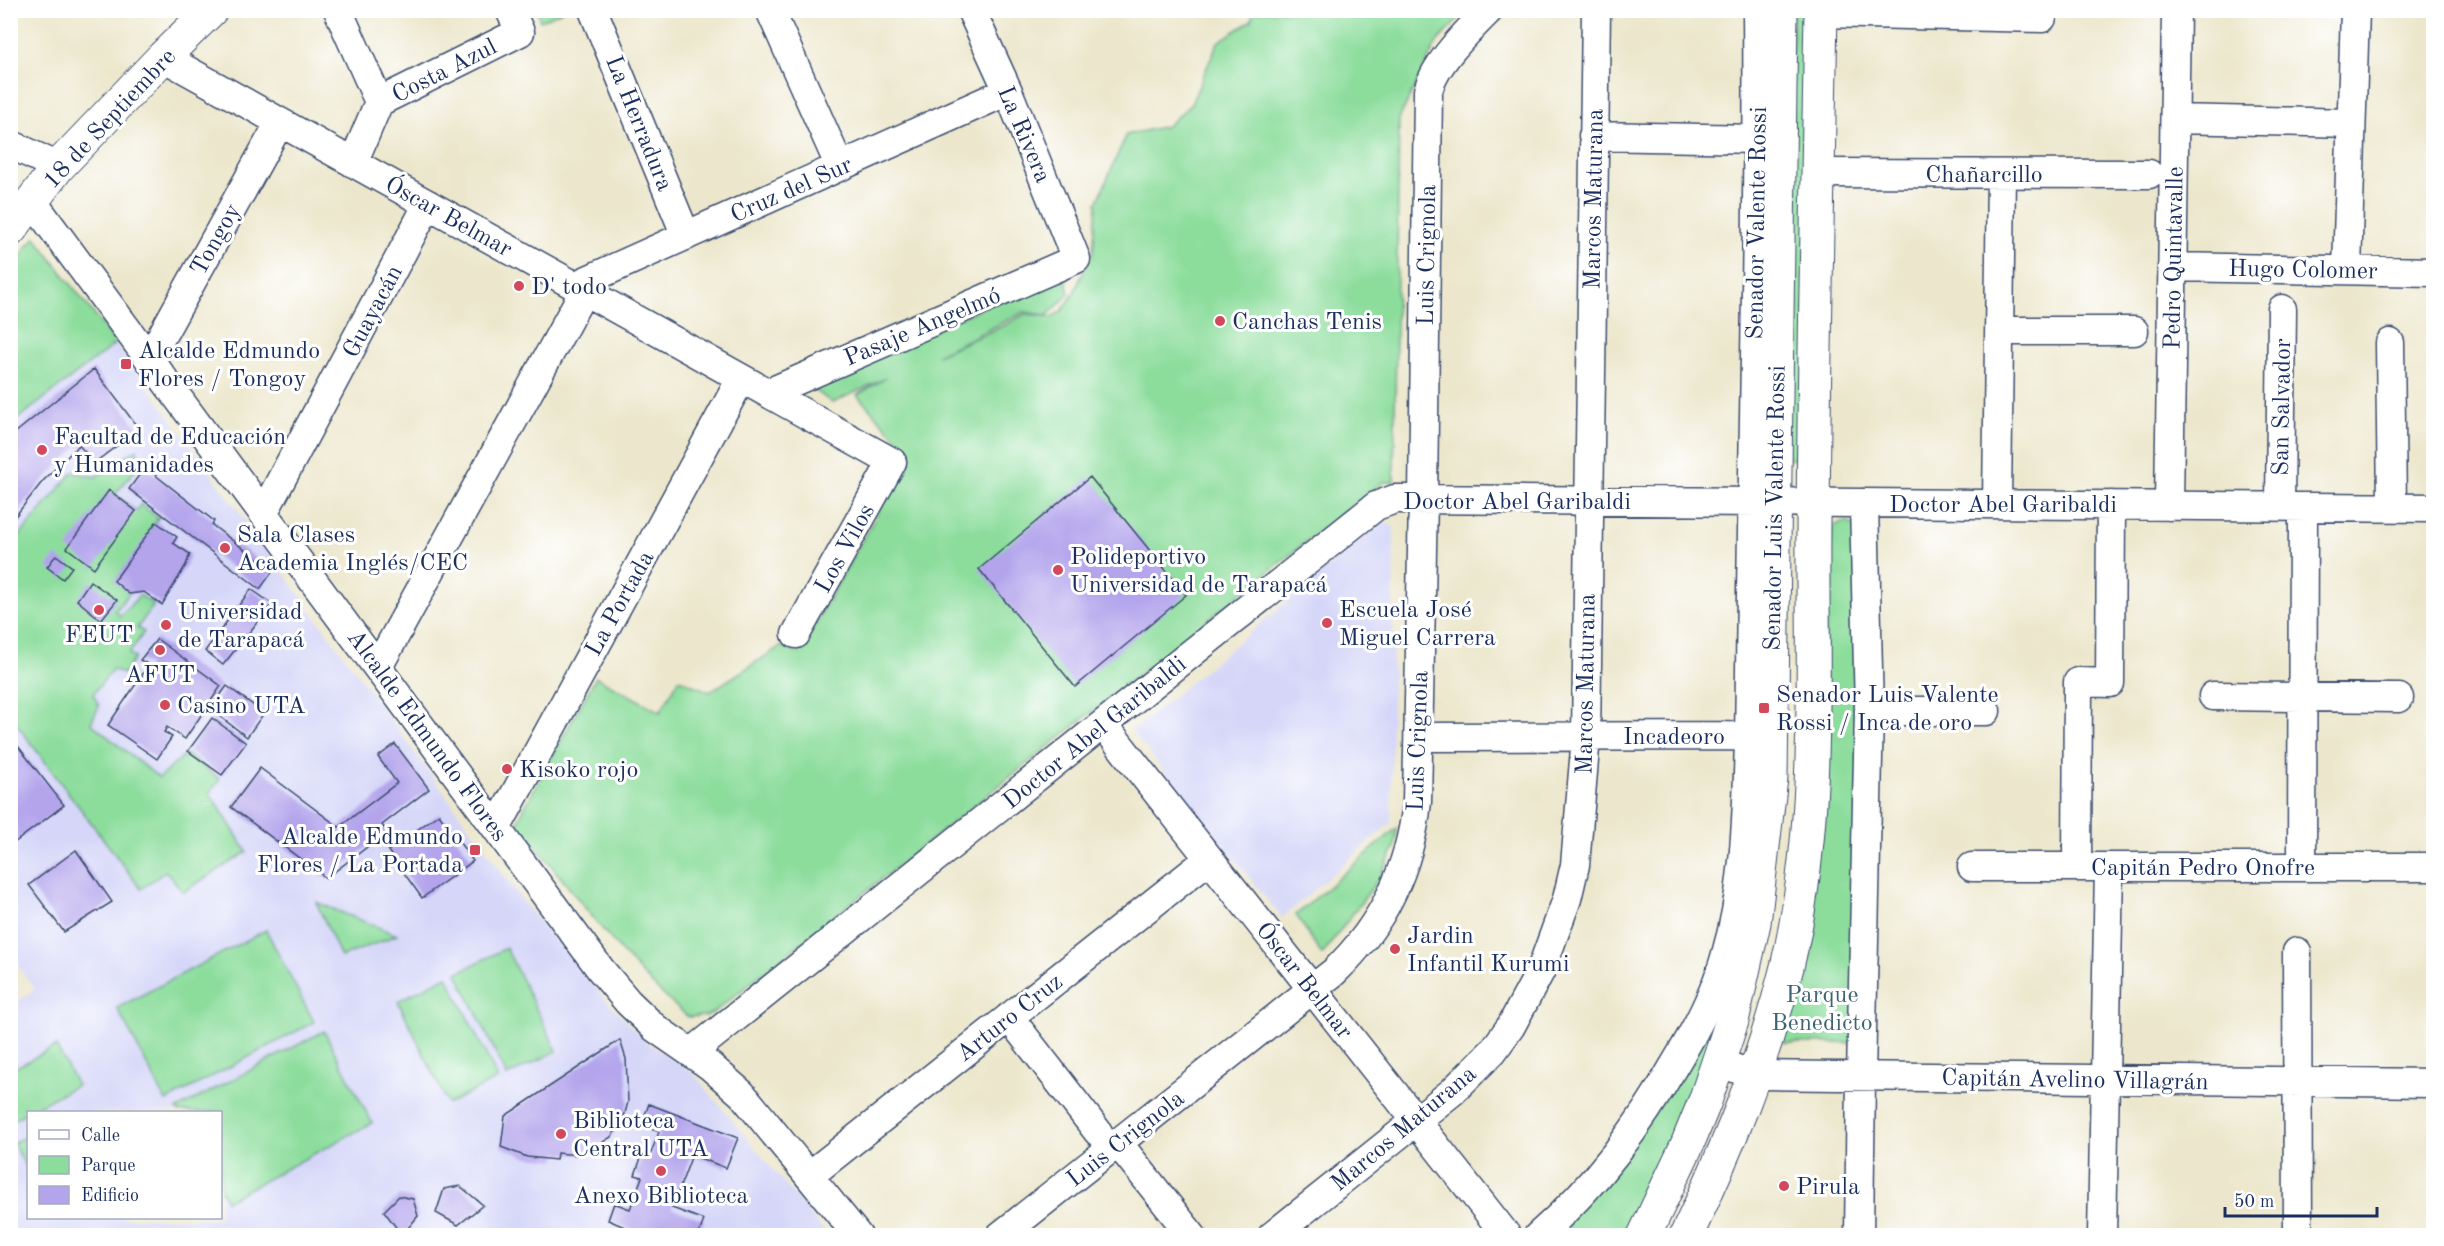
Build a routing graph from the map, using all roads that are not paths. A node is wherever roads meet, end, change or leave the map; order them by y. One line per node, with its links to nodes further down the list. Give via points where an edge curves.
1 (211, 10): 15 (main road, 18 de Septiembre)
2 (338, 10): 17 (street, Costa Azul)
3 (510, 10): 17 (street, Costa Azul, via 520,32)
4 (593, 10): 33 (street, La Herradura)
5 (770, 10): 26 (street)
6 (971, 10): 16 (street, La Rivera)
7 (1488, 10): 47 (street, Luis Crignola, via 1439,66 1428,91)
8 (1596, 10): 21 (street, Marcos Maturana)
9 (1757, 10): 22 (street, Senador Valente Rossi)
10 (1781, 10): 49 (main road, Senador Luis Valente Rossi)
11 (2176, 10): 18 (street, Pedro Quintavalle)
12 (2355, 10): 20 (street)
13 (1821, 12): 14 (street); 27 (main road, Senador Luis Valente Rossi)
14 (2042, 18)
15 (163, 57): 19 (street, Óscar Belmar); 25 (main road, 18 de Septiembre)
16 (1008, 91): 26 (street, Cruz del Sur); 34 (street, La Rivera)
17 (379, 102): 24 (street, Costa Azul)
18 (2175, 119): 20 (street); 35 (street, Pedro Quintavalle)
19 (280, 122): 24 (street, Óscar Belmar); 43 (street, Tongoy)
20 (2351, 123): 36 (street)
21 (1593, 136): 22 (street); 48 (street, Marcos Maturana)
22 (1758, 139): 49 (street, Senador Valente Rossi)
23 (10, 144): 25 (street)
24 (353, 163): 31 (street, Óscar Belmar)
25 (58, 167): 30 (main road, 18 de Septiembre)
26 (840, 167): 33 (street, Cruz del Sur)
27 (1818, 173): 28 (street, Chañarcillo); 50 (main road, Senador Luis Valente Rossi)
28 (2001, 174): 29 (street, Chañarcillo); 40 (street)
29 (2150, 174)
30 (33, 202): 32 (main road, 18 de Septiembre); 43 (street, Alcalde Edmundo Flores)
31 (428, 204): 38 (street, Óscar Belmar); 58 (street, Guayacán)
32 (10, 230)
33 (686, 236): 38 (street, Cruz del Sur)
34 (1076, 259): 45 (street, Pasaje Angelmó)
35 (2172, 267): 36 (street, Hugo Colomer); 54 (street, Pedro Quintavalle)
36 (2347, 270): 37 (street, Hugo Colomer)
37 (2433, 272)
38 (579, 288): 44 (street, Óscar Belmar); 60 (street)
39 (2282, 309): 55 (street, San Salvador)
40 (2000, 331): 41 (street); 52 (street)
41 (2134, 331)
42 (2390, 343): 56 (street)
43 (150, 357): 58 (street, Alcalde Edmundo Flores)
44 (741, 379): 45 (street, Óscar Belmar); 70 (street, La Portada)
45 (768, 393): 46 (street, Óscar Belmar)
46 (892, 462): 59 (street, Los Vilos)
47 (1423, 499): 48 (street, Doctor Abel Garibaldi); 66 (street, Doctor Abel Garibaldi, via 1395,499 1376,506); 67 (street, Luis Crignola)
48 (1588, 501): 49 (street, Doctor Abel Garibaldi); 68 (street, Marcos Maturana)
49 (1763, 502): 50 (street, Doctor Abel Garibaldi); 69 (street, Senador Valente Rossi); 81 (main road, Senador Luis Valente Rossi, via 1771,778 1754,923)
50 (1813, 503): 51 (street, Doctor Abel Garibaldi); 82 (main road, Senador Luis Valente Rossi, via 1812,703 1805,847 1796,922)
51 (1864, 503): 52 (street, Doctor Abel Garibaldi); 64 (street)
52 (1997, 504): 53 (street, Doctor Abel Garibaldi)
53 (2111, 505): 54 (street, Doctor Abel Garibaldi); 73 (street, via 2110,683 2078,682)
54 (2169, 506): 55 (street, Doctor Abel Garibaldi)
55 (2291, 506): 56 (street, Doctor Abel Garibaldi); 62 (street)
56 (2392, 507): 57 (street, Doctor Abel Garibaldi)
57 (2433, 508)
58 (264, 512): 60 (street, Alcalde Edmundo Flores)
59 (796, 634)
60 (378, 667): 70 (street, Alcalde Edmundo Flores)
61 (2212, 696): 62 (street)
62 (2303, 697): 63 (street); 75 (street)
63 (2399, 698)
64 (1869, 711): 65 (street); 83 (street)
65 (1986, 711)
66 (1103, 724): 71 (street, Óscar Belmar); 80 (street, Doctor Abel Garibaldi)
67 (1419, 736): 68 (street, Incadeoro); 78 (street, Luis Crignola, via 1415,820 1396,888 1364,940)
68 (1586, 736): 69 (street, Incadeoro); 87 (street, Marcos Maturana, via 1575,865 1541,970 1493,1051)
69 (1749, 736): 95 (street, Senador Valente Rossi, via 1739,894 1716,984 1683,1050 1634,1131 1587,1189)
70 (497, 827): 80 (street, Alcalde Edmundo Flores, via 616,988 655,1028)
71 (1209, 858): 78 (street, Óscar Belmar); 79 (street, Arturo Cruz)
72 (1972, 867): 73 (street, Capitán Pedro Onofre)
73 (2077, 867): 74 (street, Capitán Pedro Onofre)
74 (2109, 867): 75 (street, Capitán Pedro Onofre); 84 (street)
75 (2302, 867): 76 (street, Capitán Pedro Onofre)
76 (2433, 867)
77 (2297, 952): 85 (street)
78 (1312, 989): 87 (street, Óscar Belmar); 88 (street, Luis Crignola)
79 (1009, 1017): 88 (street); 89 (street, Arturo Cruz)
80 (691, 1053): 89 (street, Alcalde Edmundo Flores, via 742,1094)
81 (1718, 1064): 82 (street, Capitán Avelino Villagrán); 96 (main road, Senador Luis Valente Rossi, via 1687,1145)
82 (1756, 1076): 83 (street, Capitán Avelino Villagrán); 97 (main road, Senador Luis Valente Rossi)
83 (1861, 1077): 84 (street, Capitán Avelino Villagrán); 98 (street)
84 (2104, 1079): 85 (street, Capitán Avelino Villagrán); 99 (street)
85 (2298, 1081): 86 (street, Capitán Avelino Villagrán); 100 (street)
86 (2433, 1083)
87 (1416, 1121): 93 (street, Marcos Maturana); 94 (street, Óscar Belmar)
88 (1108, 1137): 91 (street, Luis Crignola); 92 (street)
89 (810, 1175): 90 (street, Alcalde Edmundo Flores)
90 (858, 1236)
91 (1000, 1236)
92 (1192, 1236)
93 (1272, 1236)
94 (1507, 1236)
95 (1538, 1236)
96 (1644, 1236)
97 (1686, 1236)
98 (1859, 1236)
99 (2102, 1236)
100 (2298, 1236)

